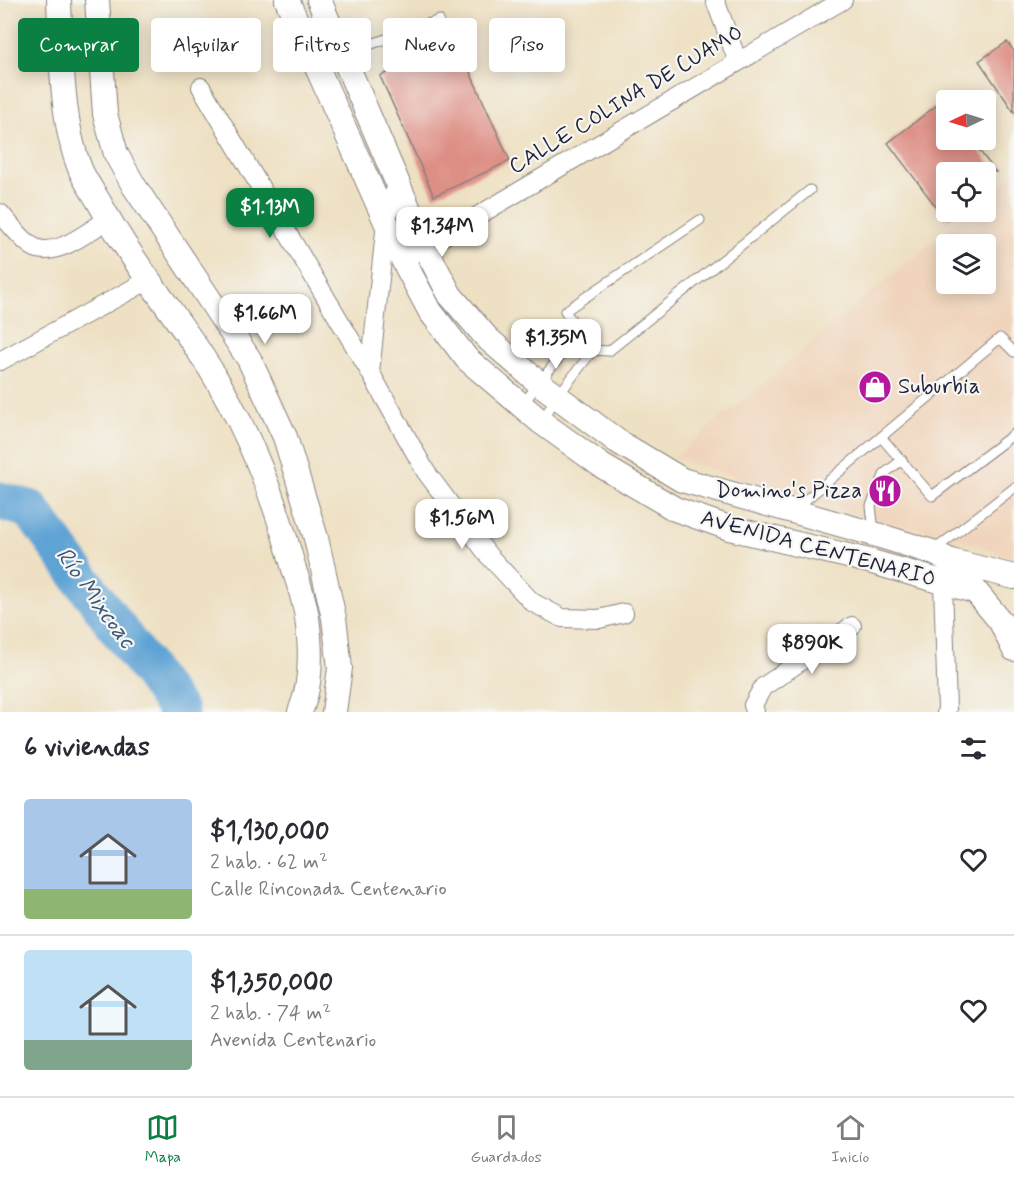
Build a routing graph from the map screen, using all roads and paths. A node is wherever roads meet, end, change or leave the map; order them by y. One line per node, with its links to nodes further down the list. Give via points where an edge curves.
1 (287, 0): 7 (main road, AVENIDA CENTENARIO)
2 (319, 0): 8 (main road, AVENIDA CENTENARIO)
3 (715, 0): 9 (street)
4 (843, 0): 9 (street, CALLE COLINA DE CUAMO)
5 (97, 11): 6 (main road); 44 (main road, via 105,114 116,154 249,359 285,436 316,538 334,618 340,668)
6 (60, 12): 16 (main road, via 67,124 81,170)
7 (295, 18)
8 (327, 18)
9 (738, 62): 19 (street, CALLE COLINA DE CUAMO)
10 (319, 72): 18 (main road, AVENIDA CENTENARIO)
11 (351, 72): 13 (main road, AVENIDA CENTENARIO)
12 (201, 87): 26 (street)
13 (397, 182): 18 (street); 19 (main road, AVENIDA CENTENARIO)
14 (810, 190): 23 (lane, via 609,351)
15 (0, 213): 16 (street, via 30,246 42,252 60,248)
16 (108, 219): 21 (main road)
17 (700, 220): 22 (lane, via 565,311)
18 (386, 222): 20 (main road, AVENIDA CENTENARIO); 26 (street)
19 (425, 247): 20 (street, CALLE COLINA DE CUAMO); 27 (main road, AVENIDA CENTENARIO, via 450,295 487,338)
20 (403, 260): 28 (main road, AVENIDA CENTENARIO, via 430,311 467,359)
21 (147, 280): 25 (street); 43 (main road, via 198,350 246,436 287,544 307,616 309,664)
22 (579, 332): 23 (lane); 27 (lane)
23 (593, 350): 27 (lane)
24 (1014, 352): 31 (lane, via 1000,338)
25 (0, 361)
26 (370, 372): 40 (street, via 426,472 488,555 532,602 562,618 599,619)
27 (548, 390): 28 (lane); 29 (lane); 34 (main road, AVENIDA CENTENARIO, via 617,441 682,480)
28 (522, 405): 29 (main road, AVENIDA CENTENARIO)
29 (541, 422): 38 (main road, AVENIDA CENTENARIO, via 602,466 675,509 729,528 911,571)
30 (1014, 434): 32 (lane, via 932,496)
31 (881, 437): 32 (lane); 34 (lane)
32 (902, 460): 35 (lane, via 885,473 871,506)
33 (1014, 488): 36 (lane)
34 (792, 512): 35 (main road, AVENIDA CENTENARIO)
35 (874, 534): 36 (main road, AVENIDA CENTENARIO)
36 (942, 556): 37 (main road); 38 (street); 39 (main road, AVENIDA CENTENARIO)
37 (1014, 577)
38 (943, 583): 39 (main road, AVENIDA CENTENARIO); 46 (street)
39 (974, 591): 42 (main road, AVENIDA CENTENARIO, via 1001,622)
40 (624, 613)
41 (852, 626): 45 (street, via 762,687 753,705)
42 (1014, 649)
43 (300, 712)
44 (334, 712)
45 (755, 712)
46 (946, 712)

